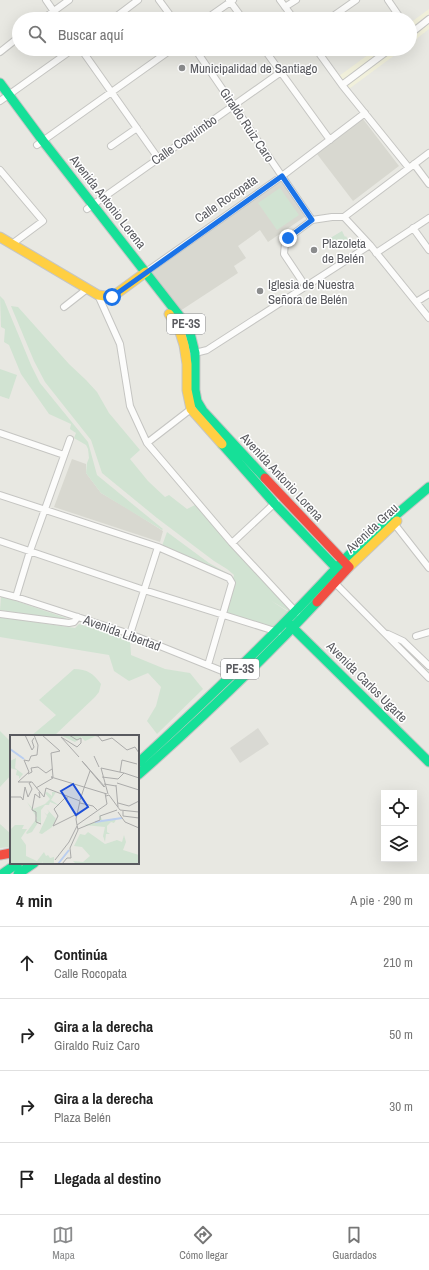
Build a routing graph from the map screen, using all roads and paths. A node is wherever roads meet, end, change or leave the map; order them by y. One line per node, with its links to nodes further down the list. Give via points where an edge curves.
1 (46, 0): 11 (street)
2 (68, 0): 11 (street)
3 (138, 0): 12 (street)
4 (159, 0): 13 (street)
5 (231, 0): 14 (street); 15 (street)
6 (280, 0): 10 (street)
7 (296, 0): 10 (street)
8 (356, 0): 17 (street)
9 (388, 0): 18 (street)
10 (285, 7): 16 (street)
11 (54, 11)
12 (122, 12)
13 (168, 12)
14 (215, 12)
15 (239, 12)
16 (289, 12)
17 (339, 12)
18 (396, 12)
19 (429, 19): 20 (street)
20 (417, 27)
21 (12, 43): 22 (street)
22 (0, 52)
23 (63, 56): 34 (street)
24 (86, 56): 33 (street)
25 (162, 56): 33 (street)
26 (200, 56): 35 (street, Giraldo Ruiz Caro)
27 (269, 56): 30 (street)
28 (321, 56): 32 (street)
29 (381, 56): 32 (street)
30 (281, 72): 35 (street, Calle Coquimbo); 38 (street)
31 (0, 83): 34 (main road, Avenida Antonio Lorena / PE-3S)
32 (342, 85): 36 (street)
33 (112, 92): 37 (street); 39 (street)
34 (3, 98): 39 (main road, Avenida Antonio Lorena / PE-3S)
35 (233, 105): 42 (street, Calle Coquimbo); 45 (street, Giraldo Ruiz Caro)
36 (365, 113): 38 (street, Calle Rocopata); 43 (street)
37 (137, 128): 40 (street); 42 (street)
38 (330, 140): 45 (street, Calle Rocopata)
39 (40, 143): 47 (main road, Avenida Antonio Lorena / PE-3S)
40 (111, 146)
41 (429, 153): 43 (street)
42 (158, 158): 47 (street, Calle Coquimbo)
43 (412, 166): 46 (street); 48 (street)
44 (0, 170): 53 (street, via 43,221)
45 (282, 176): 50 (street, Giraldo Ruiz Caro); 57 (street, Calle Rocopata)
46 (429, 184)
47 (90, 207): 57 (main road, Avenida Antonio Lorena / PE-3S)
48 (344, 217): 50 (street); 54 (street)
49 (429, 218): 51 (street)
50 (312, 220): 58 (street, via 288,238 284,249 284,254)
51 (413, 228): 55 (street); 56 (street)
52 (0, 237): 53 (main road)
53 (12, 244): 59 (main road)
54 (370, 245): 56 (street); 58 (street)
55 (429, 249)
56 (376, 253): 62 (street)
57 (143, 274): 61 (main road, Calle Rocopata, via 112,297); 65 (main road, Avenida Antonio Lorena / PE-3S); 66 (main road, Avenida Antonio Lorena / PE-3S, via 185,323)
58 (306, 287): 66 (street, via 207,350)
59 (87, 289): 61 (main road); 63 (street)
60 (429, 294): 62 (street)
61 (98, 295): 71 (street, via 120,344 130,406)
62 (416, 302): 64 (street)
63 (64, 307)
64 (429, 318)
65 (181, 335): 66 (street); 67 (main road, Avenida Antonio Lorena / PE-3S, via 185,345)
66 (195, 353): 67 (street); 76 (main road, Avenida Antonio Lorena / PE-3S, via 197,401)
67 (186, 369): 68 (main road, Avenida Antonio Lorena / PE-3S, via 187,400)
68 (191, 410): 71 (street); 76 (main road, Avenida Antonio Lorena / PE-3S)
69 (0, 433): 72 (street)
70 (70, 439): 72 (street)
71 (147, 443): 80 (street)
72 (64, 455): 77 (street)
73 (429, 487): 78 (main road, Avenida Grau)
74 (0, 495): 77 (street)
75 (429, 495): 78 (main road, Avenida Grau)
76 (278, 500): 80 (street); 83 (main road, Avenida Antonio Lorena / PE-3S); 85 (main road, Avenida Antonio Lorena / PE-3S)
77 (44, 510): 81 (street); 82 (street)
78 (392, 522): 83 (main road, Avenida Grau, via 352,552); 84 (street)
79 (0, 541): 82 (street)
80 (232, 543): 92 (street)
81 (158, 548): 87 (street); 91 (street, via 229,578 232,583)
82 (30, 552): 87 (street); 89 (street)
83 (346, 564): 85 (main road, PE-3S)
84 (429, 568)
85 (339, 571): 86 (main road, PE-3S)
86 (332, 580): 92 (main road, PE-3S); 96 (street)
87 (144, 590): 91 (street); 97 (street)
88 (0, 593): 89 (street, Avenida Libertad)
89 (16, 597): 93 (street, Avenida Libertad)
90 (0, 614): 93 (street, via 69,624)
91 (222, 614): 98 (street); 100 (street)
92 (299, 615): 94 (main road, PE-3S)
93 (78, 617): 97 (street, Avenida Libertad)
94 (290, 624): 98 (main road, PE-3S); 105 (main road, Avenida Carlos Ugarte)
95 (429, 632): 99 (street)
96 (385, 633): 101 (street, via 403,641); 102 (street)
97 (130, 634): 100 (street, Avenida Libertad)
98 (281, 634): 103 (main road, PE-3S)
99 (416, 636)
100 (208, 665): 103 (street, Avenida Libertad)
101 (429, 666)
102 (429, 678)
103 (236, 679): 104 (main road, PE-3S); 106 (main road, PE-3S)
104 (139, 762)
105 (429, 762)
106 (139, 774)
107 (10, 853): 108 (main road)
108 (0, 855)
109 (17, 864): 111 (main road)
110 (33, 864): 112 (main road)
111 (2, 874)
112 (18, 874)

